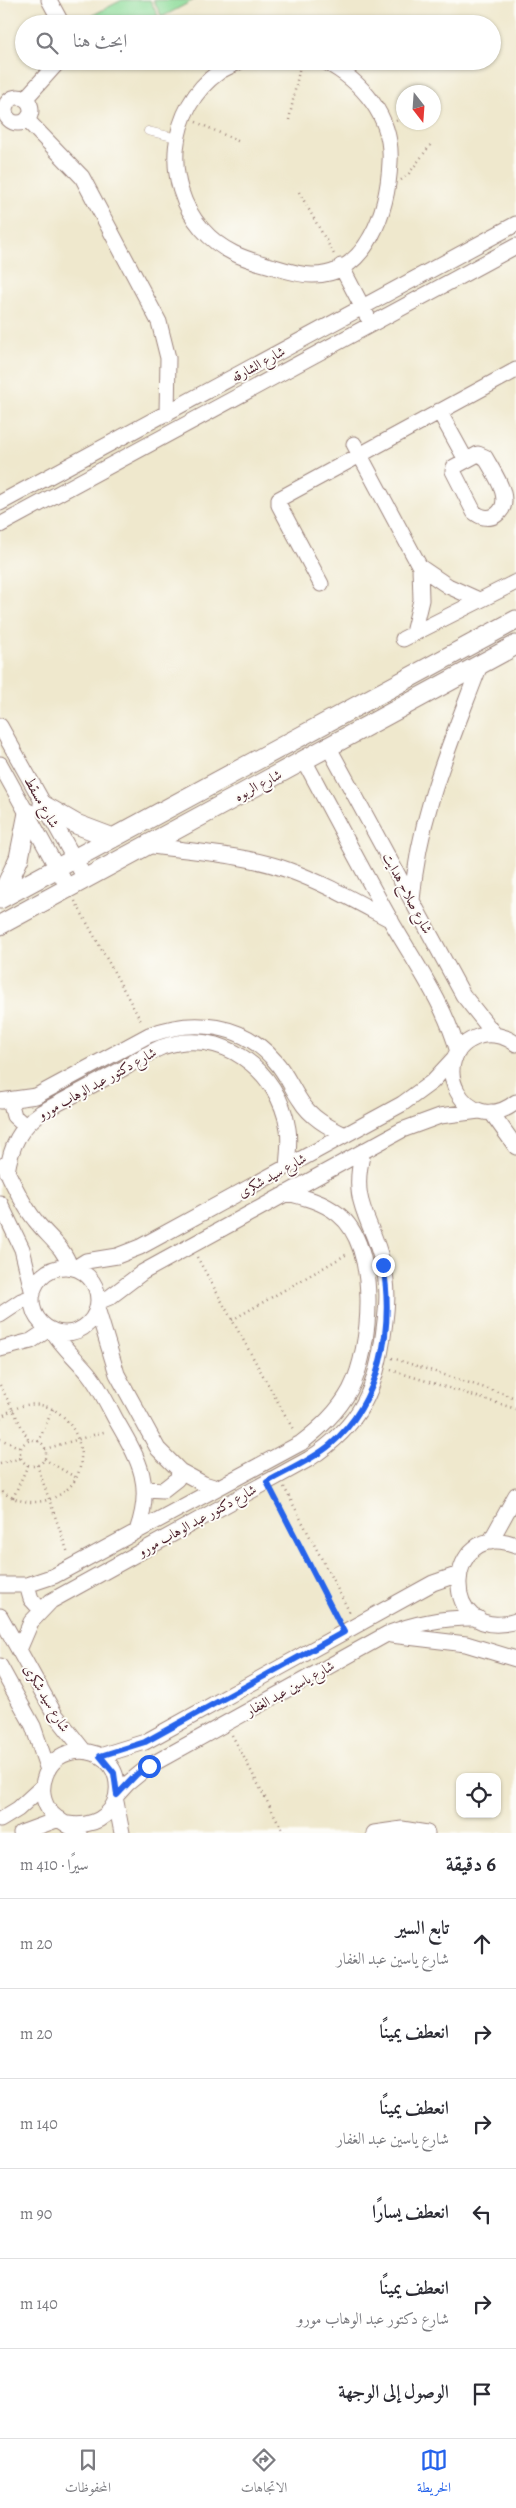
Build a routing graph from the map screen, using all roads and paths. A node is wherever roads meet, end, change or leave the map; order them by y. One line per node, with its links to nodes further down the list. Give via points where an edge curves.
1 (49, 0): 2 (street)
2 (57, 15)
3 (51, 70): 7 (street)
4 (223, 70): 8 (street, via 198,92)
5 (299, 70): 10 (path)
6 (340, 70): 15 (street, via 361,86 386,127 391,153)
7 (25, 99): 9 (street, via 31,107); 9 (street, via 12,99 5,110 13,122)
8 (183, 116): 12 (street); 13 (path)
9 (27, 120): 24 (street, via 82,177 159,322 168,358)
10 (289, 120)
11 (148, 131): 12 (lane)
12 (176, 138): 19 (street, via 175,163 185,202 202,230 220,246 241,259 296,273 327,273)
13 (240, 142)
14 (430, 144): 15 (path, via 408,175 400,180)
15 (389, 180): 19 (street, via 366,248)
16 (299, 192): 19 (path)
17 (516, 224): 20 (street, شارع الشارقه)
18 (516, 246): 21 (street, شارع الشارقه)
19 (342, 266): 20 (street)
20 (363, 307): 21 (street); 24 (street, شارع الشارقه)
21 (372, 324): 28 (street, شارع الشارقه)
22 (516, 370): 23 (street)
23 (440, 411): 25 (street); 26 (street)
24 (167, 414): 27 (street, شارع الشارقه)
25 (357, 449): 29 (street); 31 (street, via 278,501)
26 (466, 460)
27 (0, 504)
28 (0, 525)
29 (420, 567): 32 (street, via 448,586); 32 (street, via 421,600 408,636)
30 (516, 582): 32 (street)
31 (321, 584)
32 (479, 600)
33 (516, 620): 41 (street, شارع الربوه)
34 (516, 645): 35 (street, شارع الربوه)
35 (480, 665): 37 (street, شارع الربوه); 48 (street, via 425,815)
36 (0, 726): 40 (street, شارع مسقط)
37 (328, 746): 38 (street, شارع الربوه); 48 (street, شارع صلاح هدايت)
38 (304, 760): 42 (street, شارع الربوه); 49 (street, شارع صلاح هدايت)
39 (0, 764): 40 (street, شارع مسقط)
40 (35, 809): 41 (street); 43 (street, شارع مسقط); 44 (street, شارع مسقط); 47 (street, via 19,858)
41 (113, 838): 43 (street, شارع الربوه)
42 (146, 845): 45 (street, شارع الربوه); 49 (street, via 230,857 287,870 314,880)
43 (74, 859): 44 (street, شارع الربوه); 45 (street, شارع مسقط)
44 (58, 868): 46 (street, شارع مسقط); 47 (street, شارع الربوه)
45 (85, 878): 46 (street, شارع الربوه)
46 (68, 888): 50 (street, شارع الربوه); 51 (path)
47 (0, 899)
48 (412, 900): 52 (street, شارع صلاح هدايت, via 462,995)
49 (391, 920): 53 (street, شارع صلاح هدايت, via 445,1015)
50 (0, 925)
51 (149, 1035): 54 (street, شارع دكتور عبد الوهاب مورو, via 36,1096); 55 (street, شارع دكتور عبد الوهاب مورو, via 167,1028 207,1025 245,1036 275,1061)
52 (508, 1038): 53 (street, شارع سيد شكرى, via 474,1038)
53 (457, 1054): 58 (street, via 452,1067 455,1089 460,1098); 60 (street, شارع سيد شكرى, via 418,1094)
54 (5, 1101): 59 (street)
55 (300, 1101): 57 (street, via 293,1109); 60 (street, شارع دكتور عبد الوهاب مورو, via 320,1121)
56 (516, 1102): 58 (street, شارع سيد شكرى, via 502,1110)
57 (283, 1110): 59 (street, شارع دكتور عبد الوهاب مورو, via 273,1088 249,1060 216,1044 189,1042 162,1048 42,1112); 64 (street, شارع دكتور عبد الوهاب مورو, via 288,1128)
58 (485, 1111): 61 (street); 62 (street, شارع سيد شكرى, via 440,1116 421,1122)
59 (25, 1126): 65 (street, شارع دكتور عبد الوهاب مورو, via 15,1140)
60 (345, 1135): 64 (street, شارع سيد شكرى)
61 (516, 1147)
62 (363, 1152): 66 (street, شارع سيد شكرى); 68 (street, شارع دكتور عبد الوهاب مورو, via 358,1186)
63 (0, 1158): 65 (street)
64 (287, 1166): 72 (street, شارع سيد شكرى, via 140,1247 117,1256 86,1261)
65 (8, 1172): 72 (street, via 30,1214 61,1247)
66 (286, 1193): 69 (street, via 323,1205); 70 (street, شارع سيد شكرى)
67 (0, 1203): 73 (street, via 22,1249)
68 (360, 1204): 69 (street, via 349,1207); 79 (street, شارع دكتور عبد الوهاب مورو, via 378,1247 386,1284)
69 (340, 1215): 71 (street, شارع دكتور عبد الوهاب مورو)
70 (190, 1246): 74 (street, شارع سيد شكرى, via 143,1272); 76 (path)
71 (359, 1248): 76 (path); 91 (street, شارع دكتور عبد الوهاب مورو, via 368,1294 359,1368 350,1390 336,1410)
72 (72, 1268): 73 (street, via 60,1268 42,1276); 74 (street, via 83,1272 95,1285)
73 (32, 1296): 75 (street); 77 (street, via 36,1316)
74 (98, 1305): 77 (street, via 88,1324 80,1330); 99 (street, via 117,1374 158,1449)
75 (0, 1316)
76 (232, 1320): 91 (path)
77 (51, 1330): 78 (street, via 31,1341); 86 (street, via 90,1375)
78 (0, 1350)
79 (380, 1360): 81 (path); 84 (path); 101 (street, شارع دكتور عبد الوهاب مورو, via 372,1389 346,1429 329,1446)
80 (0, 1385): 82 (path)
81 (516, 1398)
82 (13, 1409): 83 (path, via 29,1405); 85 (path); 89 (path)
83 (53, 1409): 88 (path, via 72,1425); 90 (path)
84 (516, 1409)
85 (0, 1418)
86 (120, 1427): 88 (path); 103 (street, via 138,1460)
87 (0, 1439): 92 (path)
88 (79, 1439): 93 (path); 100 (path, via 81,1463)
89 (28, 1441): 90 (path); 92 (path)
90 (38, 1442): 93 (path)
91 (301, 1443): 102 (street, شارع دكتور عبد الوهاب مورو)
92 (21, 1448): 94 (path)
93 (45, 1450): 95 (path)
94 (21, 1458): 96 (path); 97 (path)
95 (44, 1459): 98 (path); 100 (path)
96 (0, 1464)
97 (28, 1465): 98 (path); 106 (path)
98 (37, 1466): 107 (path)
99 (180, 1471): 102 (street); 103 (street, via 177,1479 163,1490)
100 (75, 1477): 107 (path, via 63,1491)
101 (272, 1479): 115 (street, شارع دكتور عبد الوهاب مورو, via 62,1593); 119 (path); 119 (path)
102 (218, 1488): 108 (street, شارع دكتور عبد الوهاب مورو)
103 (146, 1489): 108 (street)
104 (0, 1490): 106 (path)
105 (516, 1496): 109 (street)
106 (13, 1498): 107 (path, via 30,1502)
107 (47, 1500): 111 (path)
108 (138, 1531): 111 (street, شارع دكتور عبد الوهاب مورو)
109 (490, 1542): 110 (street); 112 (street, via 470,1553)
110 (516, 1545)
111 (73, 1566): 113 (street, شارع دكتور عبد الوهاب مورو)
112 (459, 1574): 117 (street, via 461,1599); 119 (street, شارع ياسين عبد الغفار, via 433,1583)
113 (27, 1584): 114 (street, شارع دكتور عبد الوهاب مورو); 115 (street, via 31,1599)
114 (0, 1585)
115 (41, 1610): 122 (street, شارع دكتور عبد الوهاب مورو)
116 (0, 1616): 122 (street, شارع سيد شكرى)
117 (478, 1618): 118 (street, شارع ياسين عبد الغفار, via 486,1622); 120 (street, شارع ياسين عبد الغفار, via 431,1620)
118 (510, 1622): 121 (street)
119 (350, 1629): 127 (street, شارع ياسين عبد الغفار, via 145,1742)
120 (386, 1634): 123 (street, via 457,1643); 125 (street, شارع ياسين عبد الغفار)
121 (516, 1634)
122 (19, 1650): 126 (street, شارع سيد شكرى, via 54,1714)
123 (516, 1659)
124 (0, 1666): 128 (street, شارع سيد شكرى, via 36,1733)
125 (226, 1724): 130 (street, شارع ياسين عبد الغفار, via 137,1774); 135 (path)
126 (84, 1751): 127 (street); 128 (street, via 57,1759)
127 (100, 1756): 130 (street, via 114,1773)
128 (48, 1770): 129 (street)
129 (42, 1786): 131 (street, via 18,1809); 132 (street, via 50,1810)
130 (116, 1798): 132 (street, via 110,1812 91,1824); 134 (street)
131 (0, 1820)
132 (69, 1826): 133 (street)
133 (21, 1833)
134 (122, 1833)
135 (284, 1833)
136 (374, 1833): 137 (street, via 402,1829)
137 (427, 1833)

